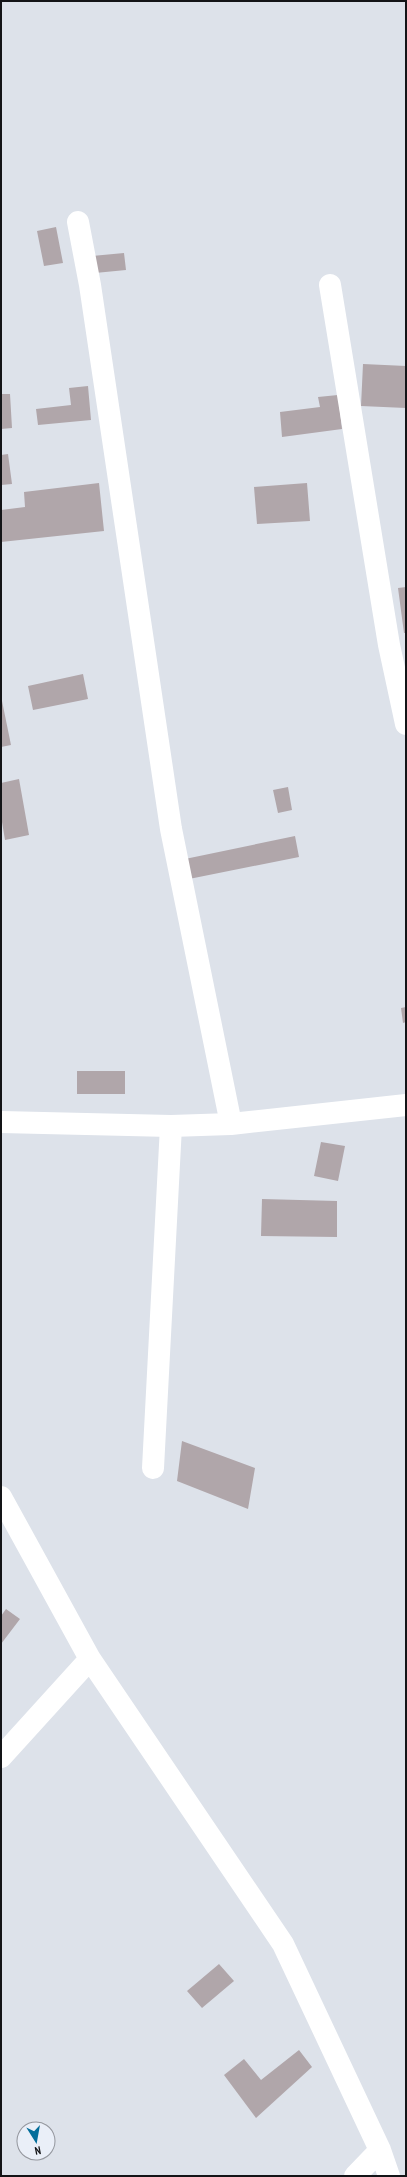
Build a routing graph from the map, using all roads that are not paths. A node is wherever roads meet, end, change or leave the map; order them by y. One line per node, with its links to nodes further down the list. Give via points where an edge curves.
1 (78, 222): 7 (street, via 90,285 171,830)
2 (330, 285): 3 (street)
3 (397, 644): 4 (street)
4 (406, 724)
5 (406, 1105): 7 (street)
6 (1, 1122): 8 (street)
7 (231, 1124): 8 (street)
8 (171, 1126): 9 (street)
9 (153, 1468)
10 (1, 1497): 11 (street)
11 (90, 1659): 12 (street); 13 (street, via 283,1944)
12 (1, 1756)
13 (380, 2150): 14 (street); 15 (street)
14 (355, 2176)
15 (389, 2176)

